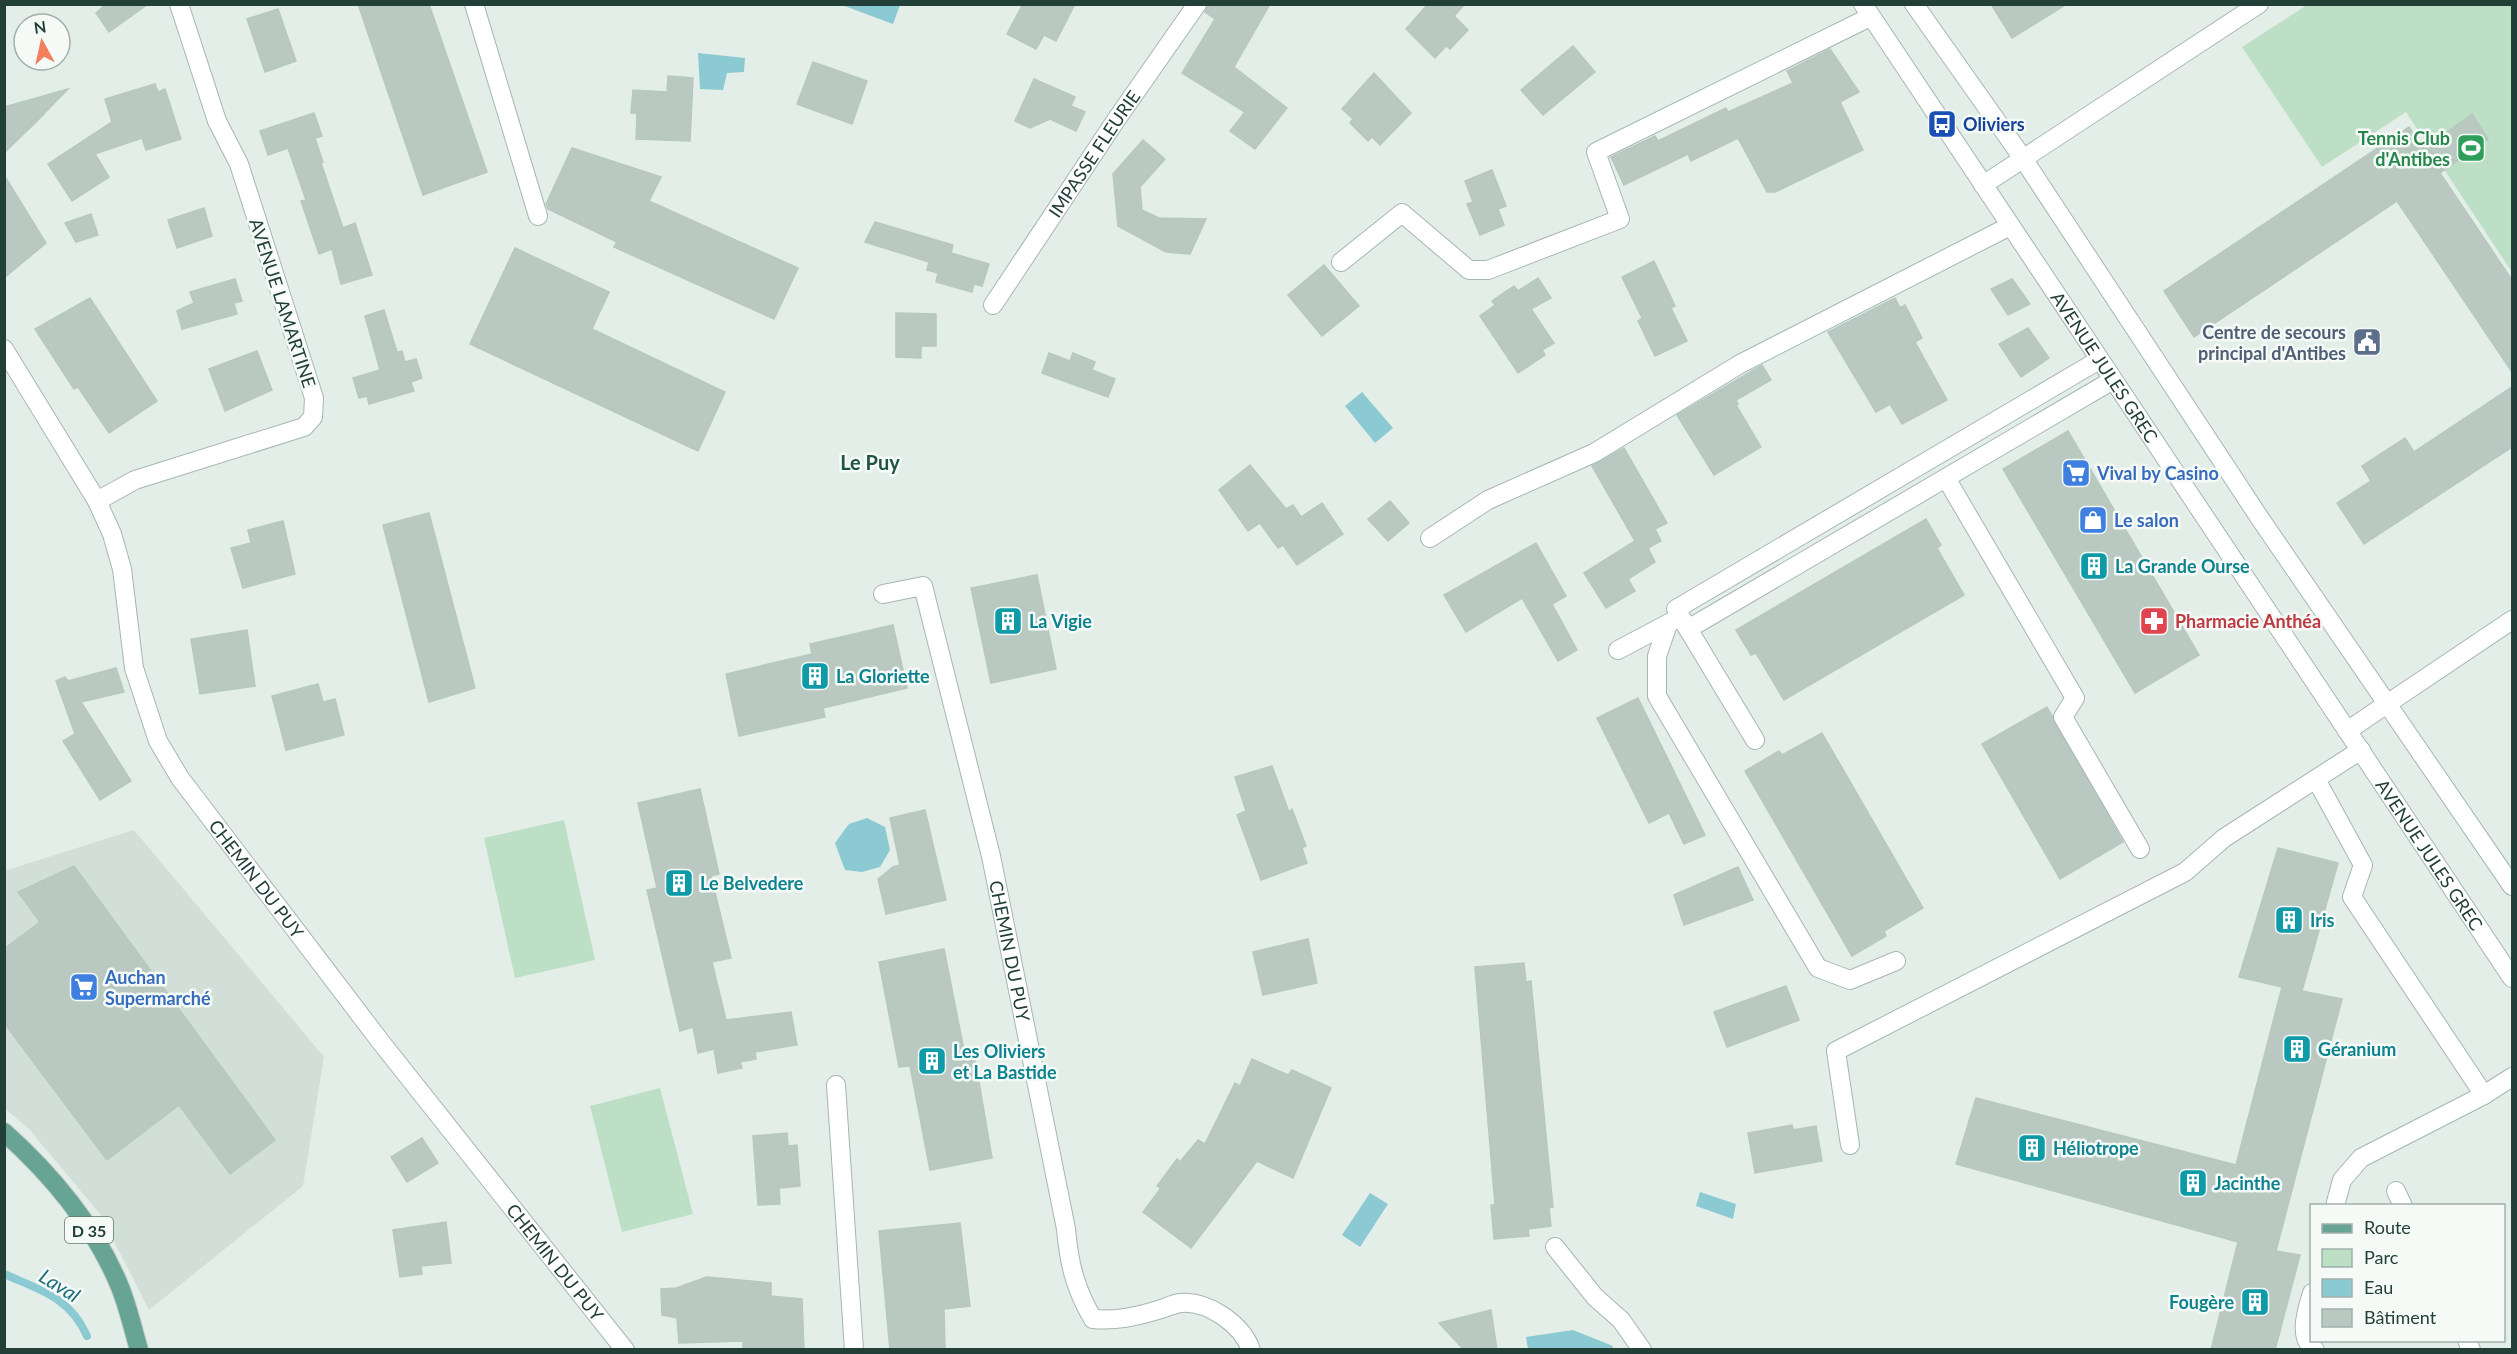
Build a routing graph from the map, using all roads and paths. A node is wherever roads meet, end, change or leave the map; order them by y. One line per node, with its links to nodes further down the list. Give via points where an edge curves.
1 (178, 4): 19 (street, AVENUE LAMARTINE, via 217,121 239,164 314,398 313,417 304,427 135,480)
2 (474, 4): 9 (street)
3 (1197, 4): 12 (street, IMPASSE FLEURIE)
4 (1914, 4): 7 (street)
5 (2259, 4): 7 (street)
6 (1866, 10): 8 (street, AVENUE JULES GREC); 11 (street, via 1596,152 1620,219 1488,270 1469,270 1402,213)
7 (2022, 157): 8 (street); 27 (street)
8 (1983, 185): 10 (street, AVENUE JULES GREC)
9 (538, 216)
10 (2010, 226): 14 (street, AVENUE JULES GREC); 20 (street, via 1740,364 1594,453 1488,500)
11 (1341, 262)
12 (993, 305)
13 (4, 349): 19 (street, CHEMIN DU PUY)
14 (2099, 360): 15 (street, AVENUE JULES GREC); 16 (street)
15 (2113, 380): 17 (street); 28 (street, AVENUE JULES GREC)
16 (1952, 448): 17 (street); 21 (street)
17 (1964, 466): 18 (street)
18 (1946, 478): 22 (street); 32 (street, via 2075,698 2063,717)
19 (97, 501): 45 (street, CHEMIN DU PUY, via 122,569 134,668 145,708 158,741 180,778 380,1041)
20 (1430, 538)
21 (1757, 561): 22 (street); 24 (street)
22 (1770, 581): 24 (street)
23 (883, 594): 47 (street, CHEMIN DU PUY, via 923,586 991,856 1070,1270 1080,1299 1093,1319 1112,1321 1180,1303 1200,1305 1228,1319)
24 (1678, 620): 26 (street); 29 (street); 34 (street, via 1657,656 1657,696 1818,968 1850,980)
25 (2512, 620): 27 (street)
26 (1618, 650)
27 (2387, 704): 28 (street); 33 (street)
28 (2347, 730): 30 (street, AVENUE JULES GREC)
29 (1755, 741)
30 (2361, 750): 31 (street); 35 (street, AVENUE JULES GREC)
31 (2317, 781): 38 (street, via 2363,865 2352,897); 40 (street, via 2224,838 2185,872 1836,1051)
32 (2140, 849)
33 (2512, 886)
34 (1896, 961)
35 (2512, 978)
36 (2512, 1077): 38 (street)
37 (836, 1085): 46 (street)
38 (2484, 1095): 41 (street, via 2361,1158 2342,1180)
39 (4, 1131): 44 (main road, D 35, via 38,1162 75,1206 120,1287)
40 (1850, 1145)
41 (2336, 1204)
42 (1555, 1247): 48 (street, via 1595,1297 1621,1320)
43 (2310, 1300): 49 (street, via 2303,1324 2311,1347)
44 (139, 1350)
45 (625, 1350)
46 (854, 1350)
47 (1251, 1350)
48 (1642, 1350)
49 (2316, 1350)

